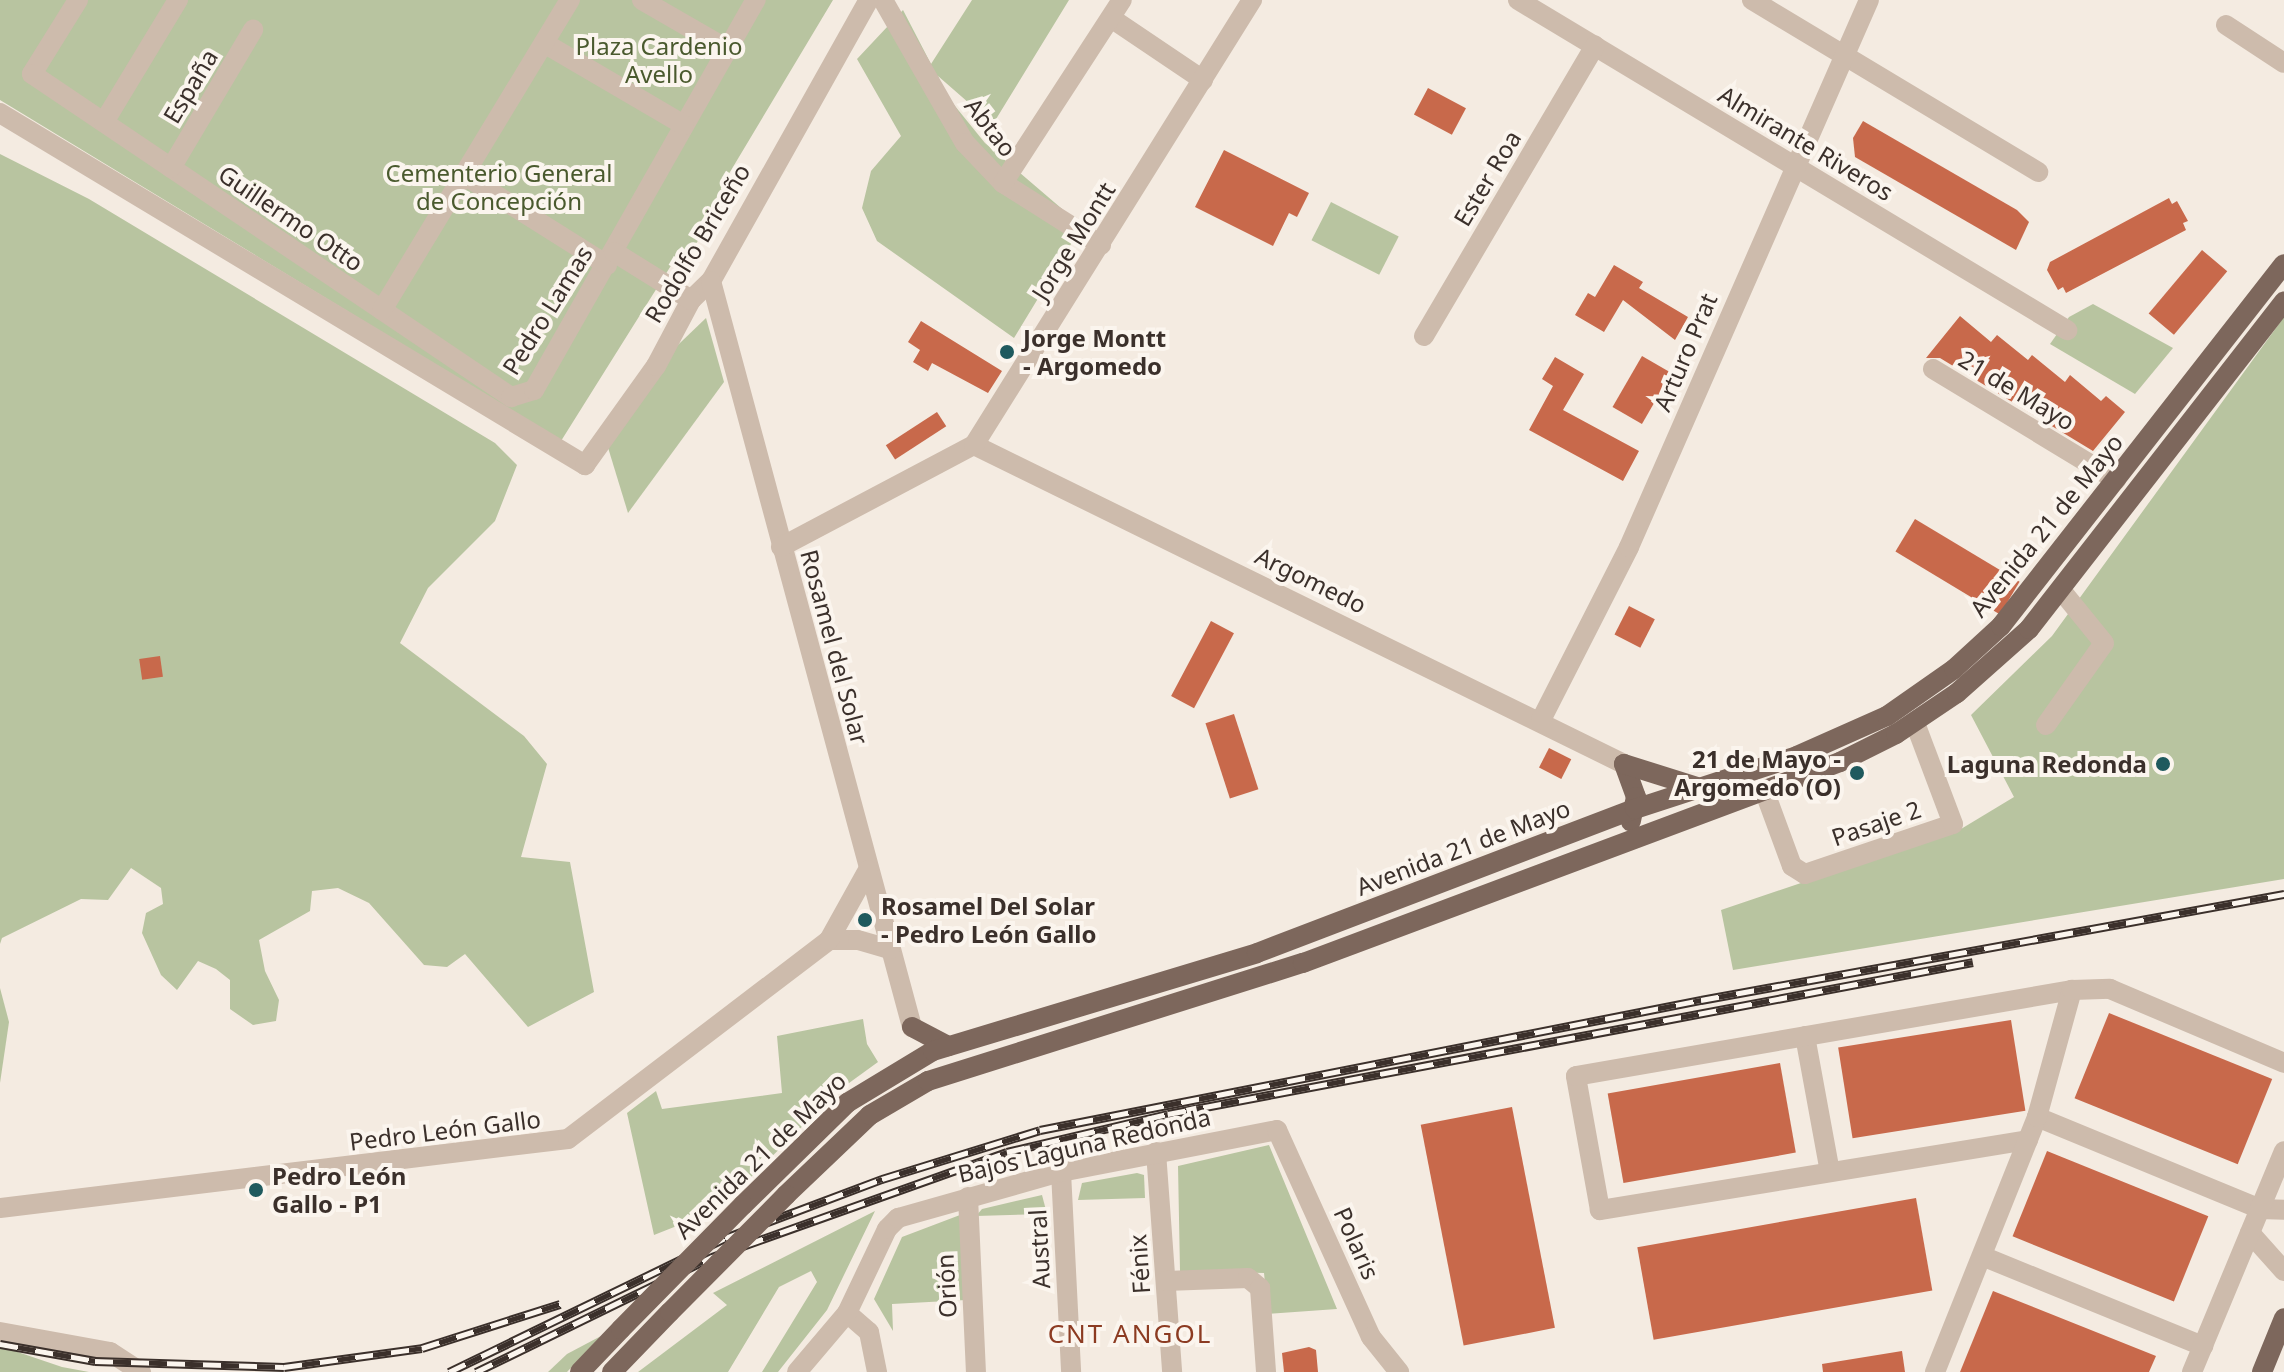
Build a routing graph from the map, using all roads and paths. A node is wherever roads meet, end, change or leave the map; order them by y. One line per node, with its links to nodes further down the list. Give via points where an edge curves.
1 (78, 0): 24 (street, Guillermo Otto, via 32,74)
2 (178, 0): 24 (street)
3 (570, 0): 17 (street)
4 (642, 0): 19 (street)
5 (756, 0): 19 (street, Pedro Lamas)
6 (869, 0): 32 (street, Rodolfo Briceño, via 829,82)
7 (883, 0): 30 (street, Abtao, via 965,143)
8 (1122, 0): 14 (street)
9 (1252, 0): 22 (street, Jorge Montt)
10 (1518, 0): 18 (street, Almirante Riveros)
11 (1752, 0): 20 (street)
12 (1773, 0): 20 (street)
13 (1869, 0): 20 (street, Arturo Prat)
14 (1111, 18): 22 (street); 30 (street)
15 (2226, 25): 21 (street)
16 (253, 30): 27 (street, España)
17 (544, 43): 25 (street); 29 (street)
18 (1595, 46): 26 (street, Almirante Riveros); 41 (street, Ester Roa)
19 (727, 49): 25 (street, Pedro Lamas)
20 (1846, 51): 26 (street, Arturo Prat); 28 (street)
21 (2284, 63)
22 (1203, 80): 33 (street, Jorge Montt)
23 (0, 113): 37 (street, Rodolfo Briceño, via 585,465 656,366)
24 (104, 122): 27 (street, Guillermo Otto)
25 (684, 125): 34 (street, Pedro Lamas)
26 (1794, 166): 40 (street, Almirante Riveros); 48 (street, Arturo Prat, via 1629,547)
27 (171, 168): 39 (street, Guillermo Otto)
28 (2038, 172)
29 (464, 175): 34 (street); 39 (street)
30 (1003, 183): 33 (street, Abtao)
31 (757, 226): 32 (street)
32 (730, 241): 36 (street, Rodolfo Briceño)
33 (1101, 245): 44 (street, Jorge Montt)
34 (610, 258): 37 (street); 43 (street, Pedro Lamas, via 534,390)
35 (2284, 264): 45 (main road, Avenida 21 de Mayo)
36 (711, 281): 37 (street, Rodolfo Briceño); 46 (street, Rosamel del Solar)
37 (691, 300)
38 (2284, 301): 47 (main road, Avenida 21 de Mayo)
39 (382, 310): 43 (street, Guillermo Otto, via 511,397)
40 (2067, 330)
41 (1424, 336)
42 (1933, 369): 45 (street, 21 de Mayo)
43 (524, 396)
44 (974, 445): 46 (street, Jorge Montt); 48 (street, Argomedo)
45 (2116, 480): 52 (main road, Avenida 21 de Mayo, via 2001,626 1935,684 1857,731)
46 (781, 547): 56 (street, Rosamel del Solar)
47 (2061, 590): 49 (main road, Avenida 21 de Mayo, via 1997,661); 50 (street, via 2104,643)
48 (1541, 720): 51 (street, Argomedo)
49 (1915, 723): 53 (main road, Avenida 21 de Mayo, via 1840,762); 53 (street, Pasaje 2, via 1953,824 1805,874 1792,866)
50 (2046, 725)
51 (1624, 764): 52 (main road); 54 (main road, via 1634,788)
52 (1702, 788): 54 (main road, Avenida 21 de Mayo)
53 (1764, 790): 55 (main road, Avenida 21 de Mayo)
54 (1635, 809): 55 (main road); 62 (main road, Avenida 21 de Mayo, via 1244,957)
55 (1615, 844): 87 (main road, Avenida 21 de Mayo, bridge, via 1291,967 928,1081 870,1115)
56 (868, 870): 57 (street, Pedro León Gallo); 58 (street, Rosamel del Solar)
57 (829, 940): 58 (street, via 858,940); 73 (street, Pedro León Gallo, via 587,1128 557,1143)
58 (890, 949): 60 (street, Rosamel del Solar)
59 (2072, 990): 61 (street); 63 (street, via 2110,989); 65 (street)
60 (912, 1027): 62 (main road); 64 (main road)
61 (1805, 1036): 71 (street); 71 (street, via 1576,1076 1600,1210)
62 (948, 1046): 64 (main road, Avenida 21 de Mayo)
63 (2284, 1063)
64 (904, 1066): 86 (main road, Avenida 21 de Mayo, bridge, via 847,1103)
65 (2037, 1117): 67 (street); 74 (street)
66 (1277, 1130): 69 (street, Bajos Laguna Redonda); 94 (street, Polaris, via 1371,1337)
67 (2028, 1140): 71 (street); 77 (street)
68 (2284, 1151): 74 (street)
69 (1156, 1152): 70 (street, Bajos Laguna Redonda); 79 (street, Fénix)
70 (1061, 1172): 72 (street, Bajos Laguna Redonda); 91 (street, Austral)
71 (1830, 1172)
72 (968, 1197): 80 (street, Bajos Laguna Redonda, via 898,1218 887,1229); 90 (street, Orión)
73 (0, 1208)
74 (2260, 1209): 75 (street); 76 (street)
75 (2284, 1210)
76 (2250, 1233): 78 (street); 84 (street)
77 (1982, 1256): 84 (street); 95 (street)
78 (2284, 1271)
79 (1166, 1281): 92 (street, Fénix); 93 (street, via 1248,1278 1260,1288)
80 (847, 1313): 88 (street, Bajos Laguna Redonda); 89 (street, via 869,1332)
81 (2284, 1318): 83 (main road)
82 (0, 1332): 85 (street, via 110,1352)
83 (2278, 1345): 97 (main road)
84 (2203, 1346): 96 (street)
85 (141, 1372)
86 (580, 1372)
87 (612, 1372)
88 (797, 1372)
89 (877, 1372)
90 (976, 1372)
91 (1071, 1372)
92 (1172, 1372)
93 (1266, 1372)
94 (1399, 1372)
95 (1935, 1372)
96 (2192, 1372)
97 (2262, 1372)

